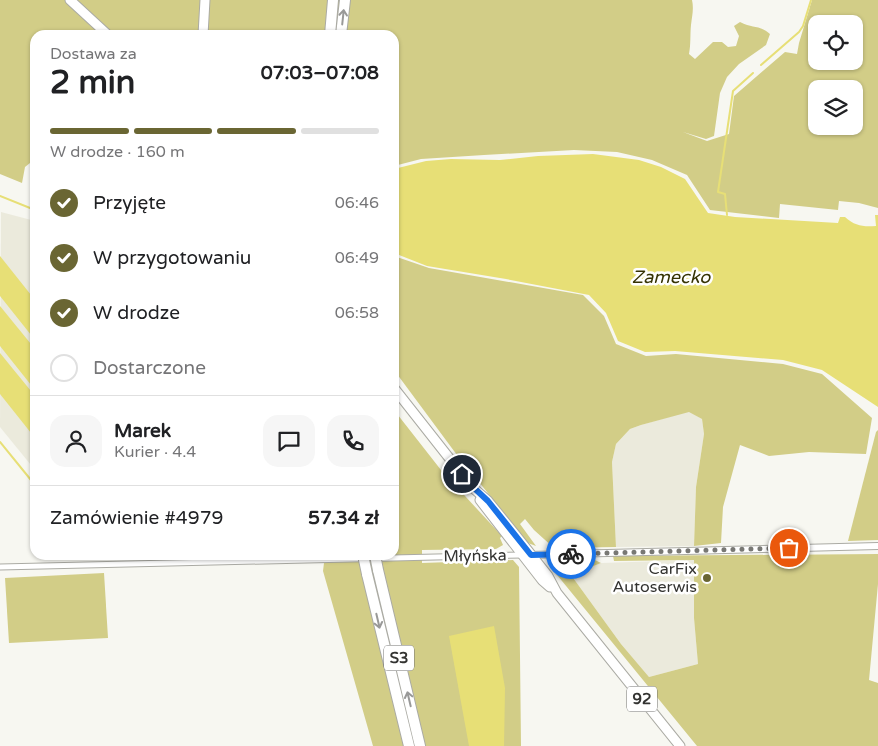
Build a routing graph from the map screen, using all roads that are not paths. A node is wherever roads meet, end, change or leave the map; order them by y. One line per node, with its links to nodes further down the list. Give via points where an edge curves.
1 (70, 0): 5 (main road)
2 (205, 0): 6 (main road)
3 (333, 0): 7 (highway)
4 (345, 0): 8 (highway, one-way to 4)
5 (103, 30)
6 (203, 30)
7 (330, 30)
8 (342, 30)
9 (399, 394): 11 (main road, 92, via 472,486 488,501)
10 (878, 546): 11 (street, Młyńska)
11 (527, 555): 12 (street, Młyńska); 19 (main road, 92, via 548,576 557,593)
12 (399, 558)
13 (283, 560): 16 (street, Młyńska)
14 (364, 560): 17 (highway, S3, one-way to 17, bridge)
15 (376, 560): 18 (highway, S3, one-way to 15, bridge)
16 (0, 567)
17 (409, 746)
18 (420, 746)
19 (680, 746)

